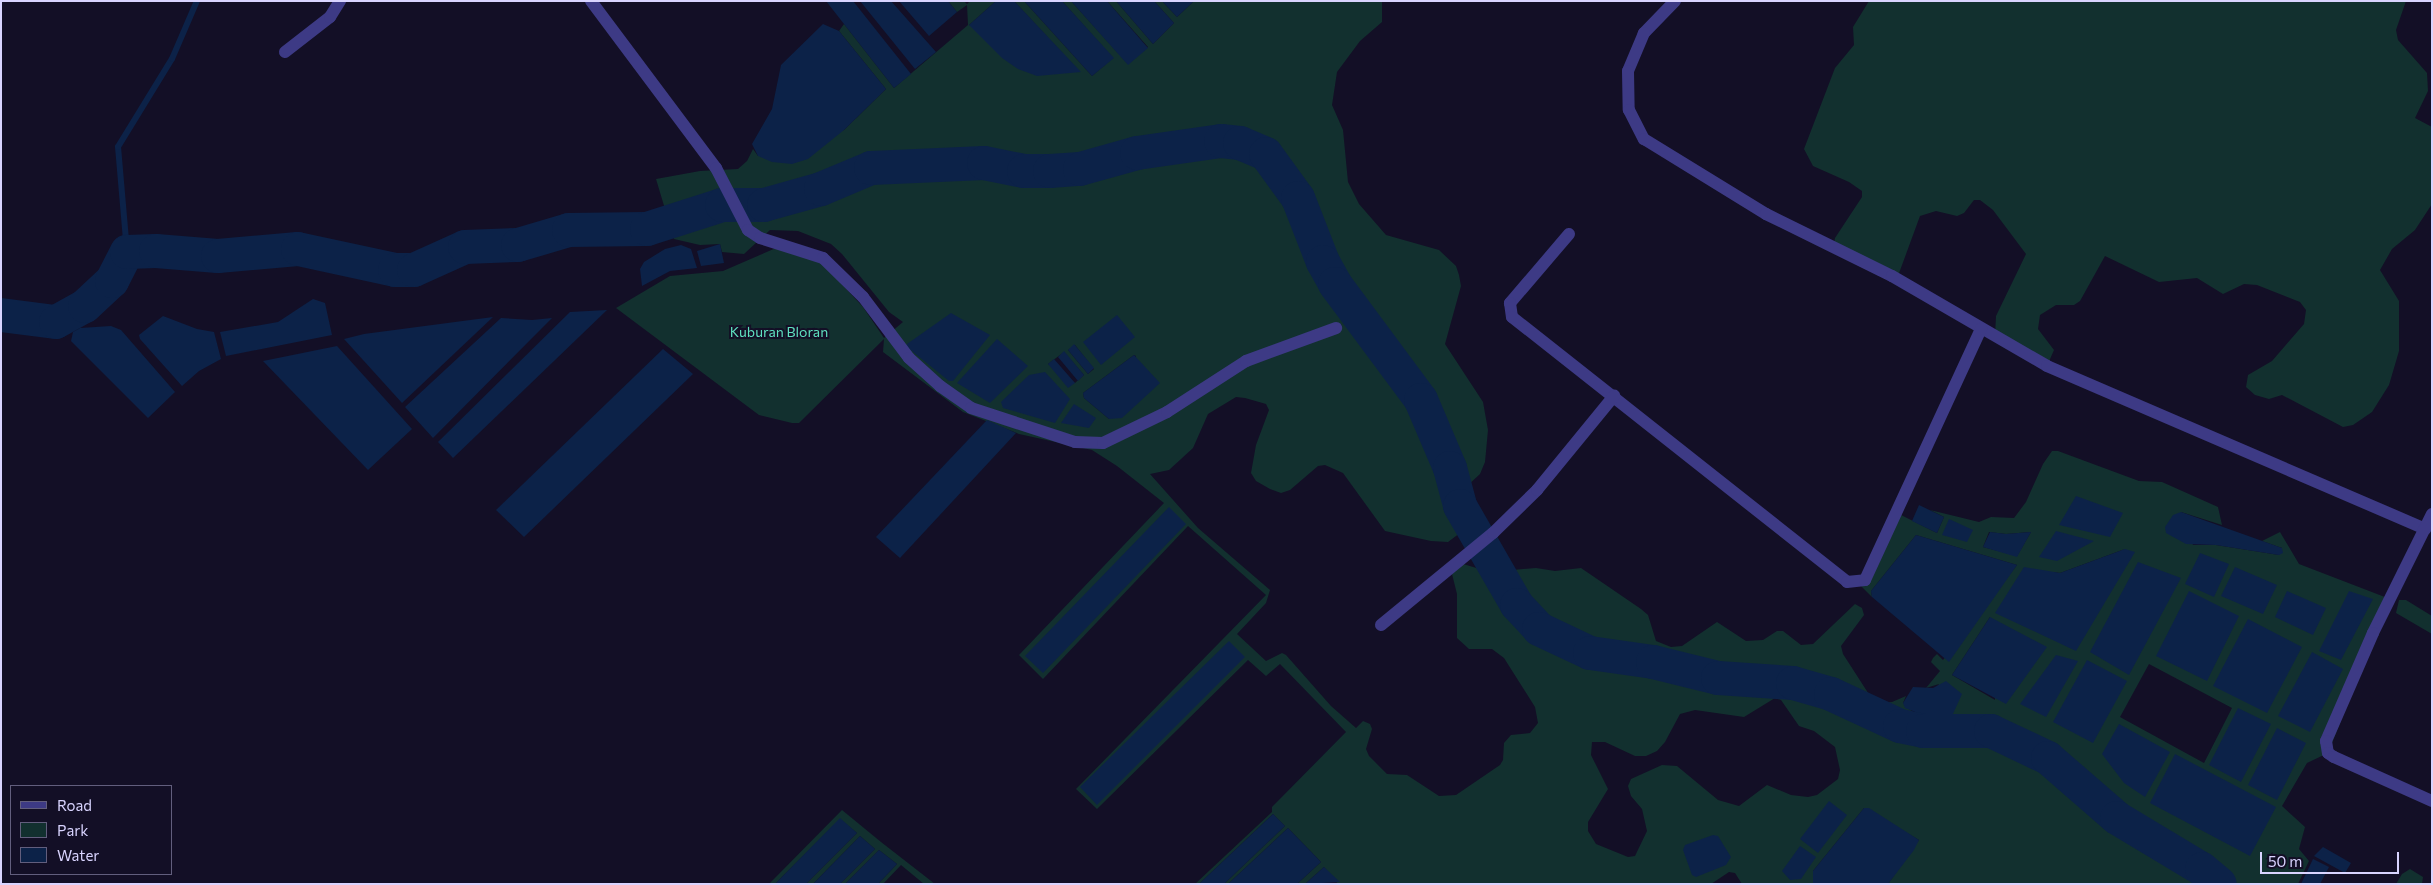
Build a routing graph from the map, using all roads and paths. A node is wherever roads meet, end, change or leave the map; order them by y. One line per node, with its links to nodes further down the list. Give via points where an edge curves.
1 (340, 1): 4 (street, via 330,17)
2 (591, 1): 6 (street, via 716,168 748,230 760,238 823,258 863,297 908,358 971,408 1075,442 1103,444 1167,412 1246,361)
3 (1675, 1): 7 (street, via 1644,34 1628,71 1629,110 1644,139 1766,214 1892,276)
4 (284, 52)
5 (1569, 234): 8 (street, via 1510,303 1509,312)
6 (1336, 328)
7 (1980, 329): 8 (street, via 1865,580 1858,583 1841,578); 10 (street, via 2047,366)
8 (1614, 396): 11 (street, via 1537,490 1493,533)
9 (2432, 514): 10 (street)
10 (2425, 528): 12 (street, via 2373,633 2326,741 2328,753 2334,758)
11 (1381, 625)
12 (2432, 801)

